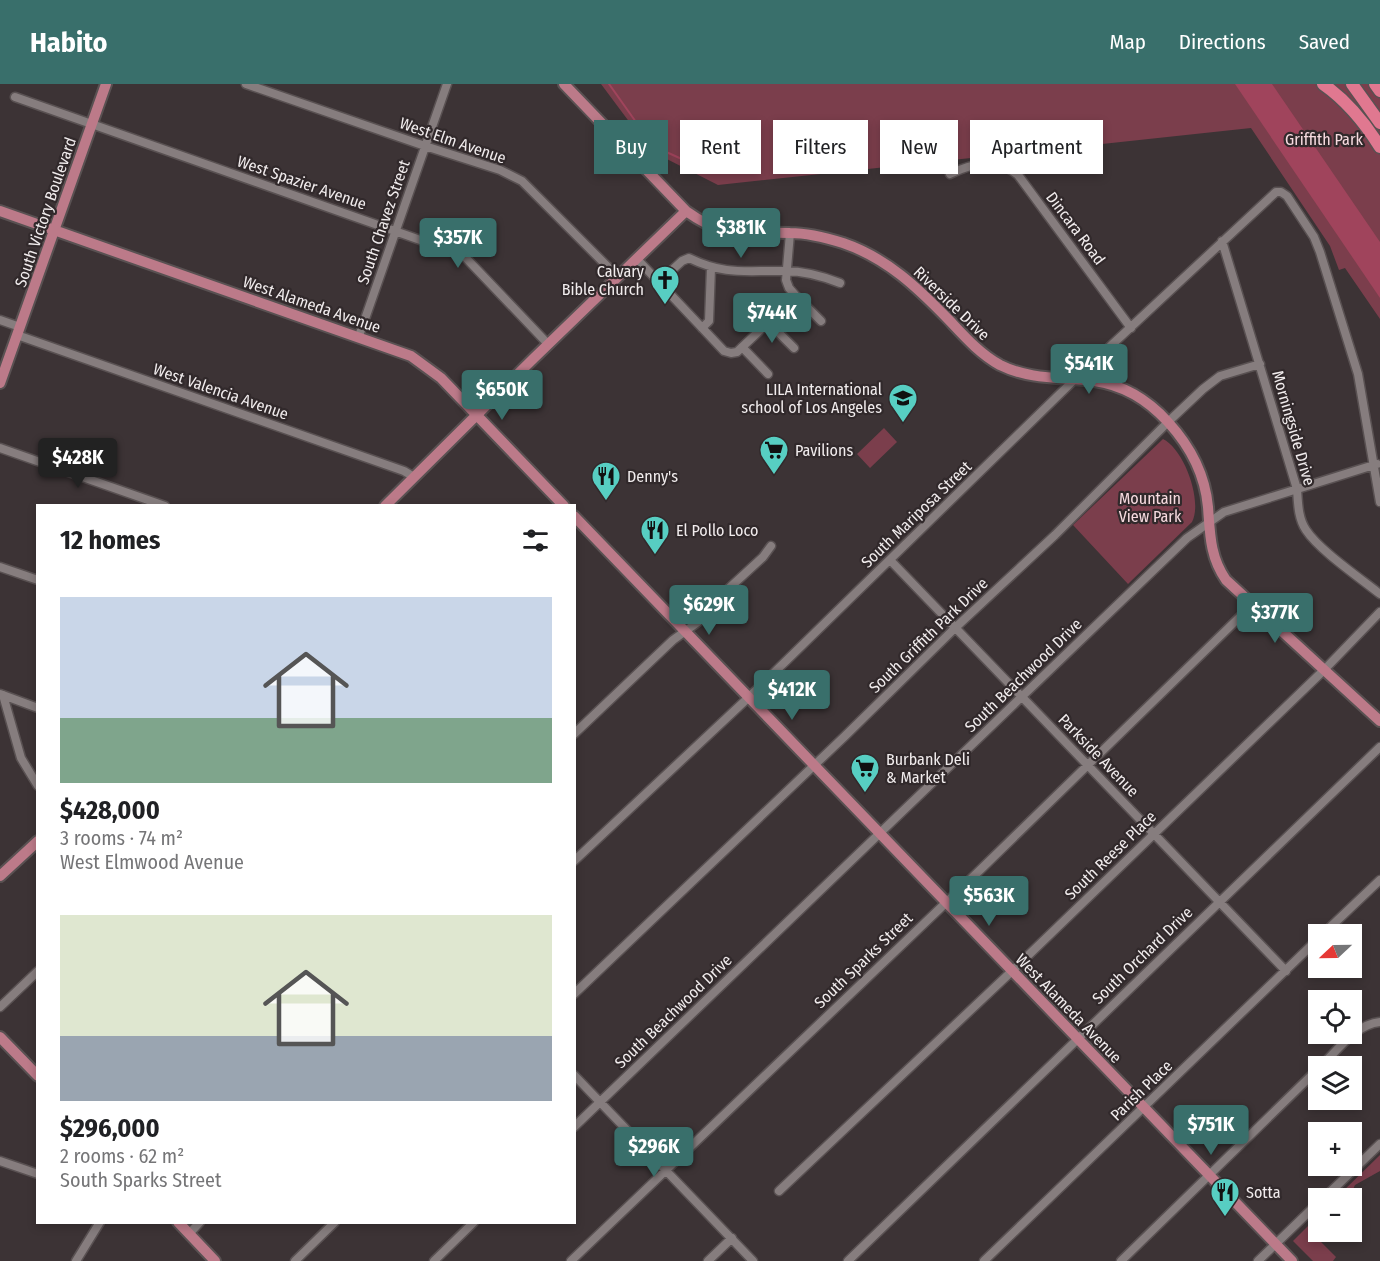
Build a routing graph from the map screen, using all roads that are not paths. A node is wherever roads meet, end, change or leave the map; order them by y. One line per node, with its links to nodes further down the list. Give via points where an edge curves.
1 (106, 84): 13 (main road, South Victory Boulevard)
2 (246, 84): 14 (street, West Elm Avenue)
3 (447, 84): 14 (street, South Chavez Street)
4 (564, 84): 18 (main road, Riverside Drive)
5 (1323, 84): 15 (highway, via 1361,120)
6 (1352, 84): 12 (highway)
7 (1360, 84): 11 (highway)
8 (1375, 84): 9 (highway)
9 (1380, 91)
10 (15, 97): 13 (street, West Spazier Avenue)
11 (1380, 111)
12 (1380, 123)
13 (92, 124): 19 (main road, South Victory Boulevard); 20 (street, West Spazier Avenue)
14 (425, 146): 20 (street, South Chavez Street); 26 (street, West Elm Avenue, via 522,181)
15 (1380, 147)
16 (958, 170): 34 (street, Dincara Road, via 969,165 999,164 1018,175)
17 (0, 211): 19 (main road, West Alameda Avenue)
18 (686, 211): 21 (main road, Riverside Drive, via 709,226 734,233); 23 (main road)
19 (53, 229): 35 (main road, South Victory Boulevard); 36 (main road, West Alameda Avenue)
20 (395, 230): 36 (street, South Chavez Street); 37 (street, West Spazier Avenue, via 465,257)
21 (790, 232): 25 (street); 42 (main road, Riverside Drive, via 844,244 880,260 906,278 974,346 998,363 1030,375)
22 (1222, 241): 34 (street, South Mariposa Street); 40 (street, Morningside Drive); 47 (street, South Mariposa Street, via 1272,195 1281,192 1287,196 1320,252 1358,374)
23 (637, 259): 26 (main road); 27 (street)
24 (711, 268): 25 (street); 27 (street, via 685,258); 33 (street, via 709,321)
25 (787, 271): 28 (street, via 817,274); 29 (street, via 787,284)
26 (618, 277): 37 (main road)
27 (659, 282): 33 (street)
28 (840, 283)
29 (796, 296): 31 (street); 32 (street)
30 (0, 320): 35 (street, West Valencia Avenue)
31 (821, 321)
32 (768, 322): 38 (street); 39 (street)
33 (702, 328): 38 (street, via 724,351 737,352)
34 (1131, 328): 42 (street, South Mariposa Street)
35 (19, 331): 43 (main road, South Victory Boulevard); 48 (street, West Valencia Avenue)
36 (359, 336): 44 (main road, West Alameda Avenue, via 422,362)
37 (548, 344): 44 (main road)
38 (742, 347): 41 (street)
39 (794, 348)
40 (1260, 364): 45 (street, South Griffith Park Drive, via 1215,380); 49 (street, Morningside Drive)
41 (768, 374)
42 (1074, 380): 45 (main road, Riverside Drive, via 1107,384 1134,394); 57 (street, South Mariposa Street)
43 (0, 382)
44 (477, 415): 48 (main road); 53 (main road, West Alameda Avenue)
45 (1168, 422): 55 (main road, Riverside Drive, via 1196,460); 63 (street, South Griffith Park Drive)
46 (0, 448): 51 (street)
47 (1377, 464): 49 (street, South Beachwood Drive); 50 (street)
48 (414, 477): 52 (main road)
49 (1297, 489): 55 (street, South Beachwood Drive, via 1224,512); 60 (street, Morningside Drive, via 1299,516 1305,529)
50 (1380, 502)
51 (159, 504)
52 (388, 504)
53 (562, 504)
54 (576, 518): 64 (main road, West Alameda Avenue)
55 (1208, 523): 61 (main road, Riverside Drive, via 1217,565); 68 (street, South Beachwood Drive, via 1180,545)
56 (771, 546): 64 (street, via 717,604)
57 (890, 560): 63 (street, Parkside Avenue); 67 (street, South Mariposa Street)
58 (0, 567): 59 (street)
59 (36, 579)
60 (1380, 594)
61 (1252, 605): 65 (main road, Riverside Drive); 74 (street, South Sparks Street)
62 (1380, 612): 65 (street, South Reese Place)
63 (955, 628): 68 (street, Parkside Avenue); 73 (street, South Griffith Park Drive)
64 (684, 631): 67 (main road, West Alameda Avenue); 71 (street)
65 (1324, 670): 70 (main road, Riverside Drive); 77 (street, South Reese Place)
66 (1, 694): 69 (street); 75 (street, via 21,758)
67 (749, 697): 73 (main road, West Alameda Avenue); 79 (street, South Mariposa Street)
68 (1022, 697): 74 (street, Parkside Avenue); 76 (street, South Beachwood Drive)
69 (36, 707)
70 (1380, 721)
71 (576, 732)
72 (1380, 747): 82 (street, South Orchard Drive)
73 (814, 765): 76 (main road, West Alameda Avenue); 89 (street, South Griffith Park Drive)
74 (1088, 765): 77 (street, Parkside Avenue); 83 (street, South Sparks Street)
75 (36, 783)
76 (880, 834): 83 (main road, West Alameda Avenue); 98 (street, South Beachwood Drive)
77 (1153, 834): 82 (street, Parkside Avenue); 86 (street, South Reese Place)
78 (36, 843): 80 (main road)
79 (576, 859)
80 (0, 876)
81 (1380, 880): 84 (street)
82 (1219, 902): 87 (street, Parkside Avenue); 93 (street, South Orchard Drive)
83 (946, 903): 86 (main road, West Alameda Avenue); 103 (street, South Sparks Street)
84 (1334, 924)
85 (1308, 949): 87 (street, Parish Place)
86 (1012, 971): 93 (main road, West Alameda Avenue); 107 (street, South Reese Place)
87 (1286, 971): 99 (street, Parish Place)
88 (36, 973): 90 (street)
89 (576, 992)
90 (0, 1007)
91 (1380, 1022): 94 (street, via 1357,1031)
92 (0, 1037): 95 (main road)
93 (1078, 1040): 99 (main road, West Alameda Avenue); 124 (street, South Orchard Drive)
94 (1332, 1056)
95 (36, 1074)
96 (576, 1077): 98 (street)
97 (1308, 1080): 105 (street)
98 (600, 1102): 100 (street, South Beachwood Drive); 103 (street)
99 (1144, 1108): 105 (main road, West Alameda Avenue); 125 (street, Parish Place)
100 (576, 1125)
101 (1380, 1144): 106 (street)
102 (0, 1161): 104 (street)
103 (665, 1171): 115 (street); 121 (street, South Sparks Street)
104 (36, 1173)
105 (1210, 1176): 116 (main road, West Alameda Avenue); 126 (street)
106 (1334, 1188)
107 (779, 1191)
108 (1308, 1213): 116 (street)
109 (99, 1224): 117 (street)
110 (180, 1224): 114 (main road)
111 (198, 1224): 114 (street)
112 (333, 1224): 119 (street)
113 (472, 1224): 120 (street)
114 (189, 1234): 118 (main road)
115 (732, 1238): 122 (street); 123 (street)
116 (1276, 1244): 127 (street); 128 (main road, West Alameda Avenue)
117 (76, 1261)
118 (215, 1261)
119 (295, 1261)
120 (434, 1261)
121 (571, 1261)
122 (708, 1261)
123 (753, 1261)
124 (848, 1261)
125 (984, 1261)
126 (1121, 1261)
127 (1258, 1261)
128 (1292, 1261)

